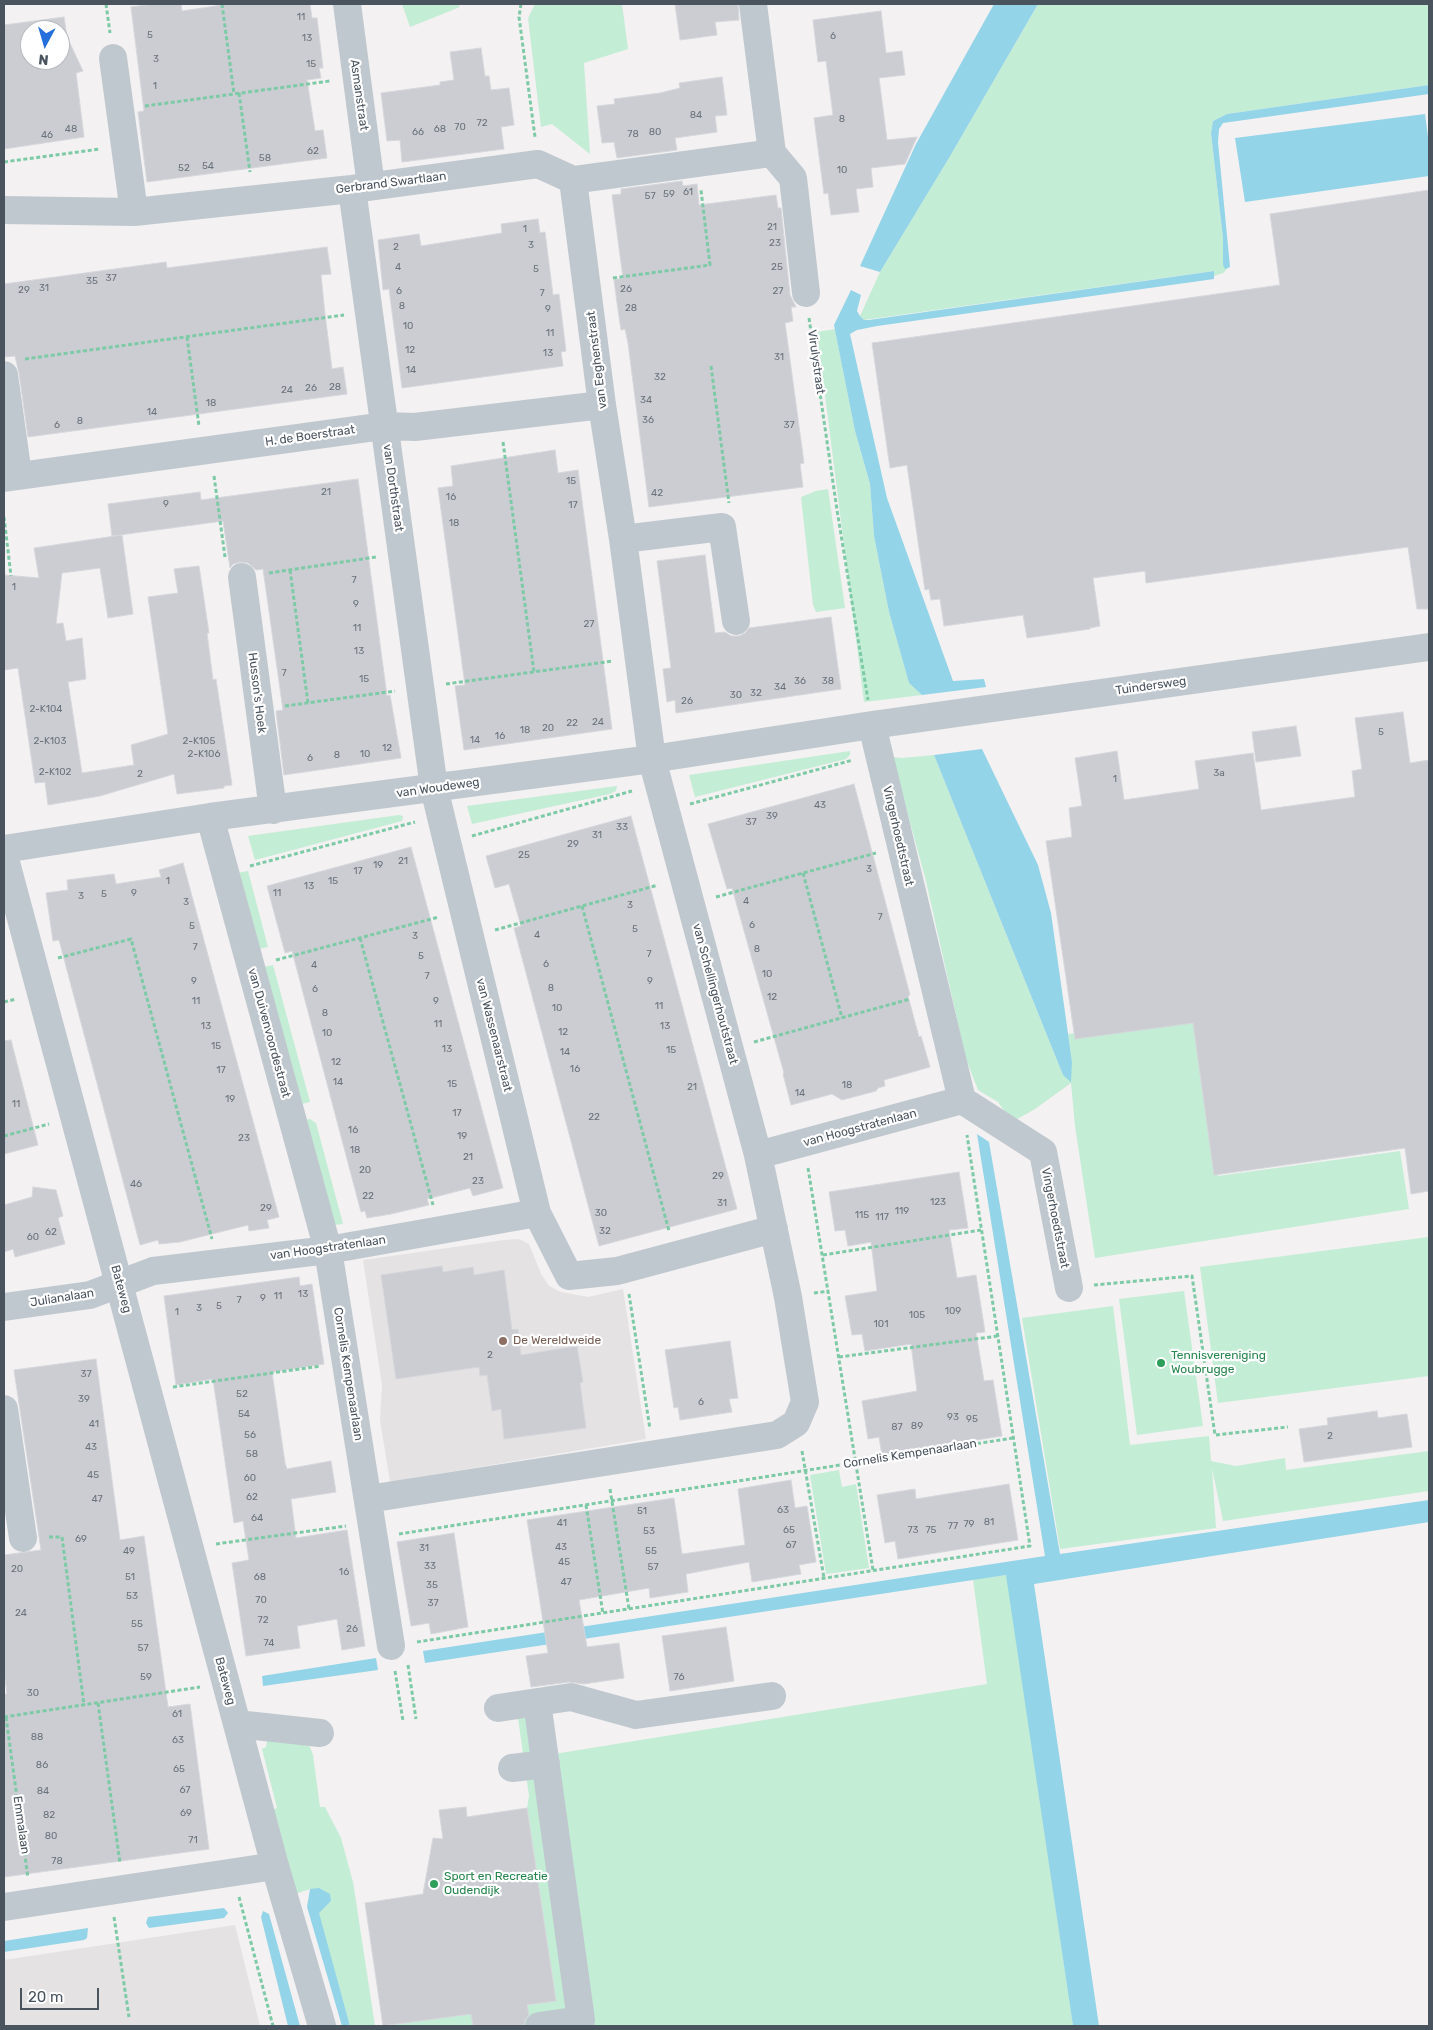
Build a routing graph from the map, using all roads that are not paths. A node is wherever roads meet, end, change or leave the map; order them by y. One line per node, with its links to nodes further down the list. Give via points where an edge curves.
1 (347, 4): 6 (street, Asmanstraat, via 357,78)
2 (753, 4): 4 (street)
3 (113, 58): 8 (street)
4 (772, 154): 5 (street); 9 (street, via 793,178)
5 (573, 180): 6 (street, Gerbrand Swartlaan, via 538,164); 11 (street, van Eeghenstraat)
6 (362, 187): 8 (street, Gerbrand Swartlaan); 12 (street, van Dorthstraat, via 369,312)
7 (4, 210): 8 (street, Gerbrand Swartlaan)
8 (134, 212)
9 (806, 293)
10 (13, 367): 13 (street, H. de Boerstraat)
11 (602, 406): 12 (street, H. de Boerstraat, via 415,428); 14 (street, van Eeghenstraat)
12 (384, 426): 13 (street, H. de Boerstraat); 20 (street, van Dorthstraat)
13 (11, 477)
14 (623, 540): 16 (street, via 722,527); 19 (street, van Eeghenstraat)
15 (242, 577): 21 (street, Husson's Hoek)
16 (736, 621)
17 (1429, 647): 18 (street, Tuindersweg)
18 (872, 725): 19 (street, van Woudeweg); 25 (street, Vingerhoedtstraat)
19 (655, 772): 20 (street, van Woudeweg); 26 (street, van Schellingerhoutstraat)
20 (434, 788): 21 (street, van Woudeweg); 27 (street, van Wassenaarstraat)
21 (273, 810): 22 (street, van Woudeweg)
22 (210, 817): 23 (street, van Woudeweg); 29 (street, van Duivenvoordestraat)
23 (4, 849)
24 (4, 855): 30 (street, Bateweg)
25 (962, 1100): 26 (street, van Hoogstratenlaan); 31 (street, Vingerhoedtstraat, via 1043,1152)
26 (758, 1155): 28 (street, van Schellingerhoutstraat)
27 (537, 1213): 28 (street, van Wassenaarstraat, via 569,1276 617,1271); 29 (street, van Hoogstratenlaan)
28 (774, 1229): 34 (street, via 805,1402 796,1423 776,1435 606,1462)
29 (328, 1250): 30 (street, van Hoogstratenlaan, via 153,1271); 34 (street, Cornelis Kempenaarlaan)
30 (120, 1285): 32 (street, Julianalaan, via 90,1295); 40 (street, Bateweg)
31 (1068, 1288)
32 (4, 1307)
33 (4, 1409): 35 (street)
34 (371, 1520): 36 (street, Cornelis Kempenaarlaan)
35 (23, 1538)
36 (400, 1644)
37 (772, 1696): 38 (street, via 636,1715 571,1697)
38 (537, 1702): 39 (street); 42 (street)
39 (498, 1708)
40 (237, 1724): 41 (street); 44 (street, Bateweg)
41 (320, 1733)
42 (546, 1764): 43 (street); 47 (street, via 581,2020)
43 (512, 1768)
44 (275, 1866): 45 (street); 46 (street, Bateweg)
45 (4, 1908)
46 (322, 2026)
47 (539, 2026)

